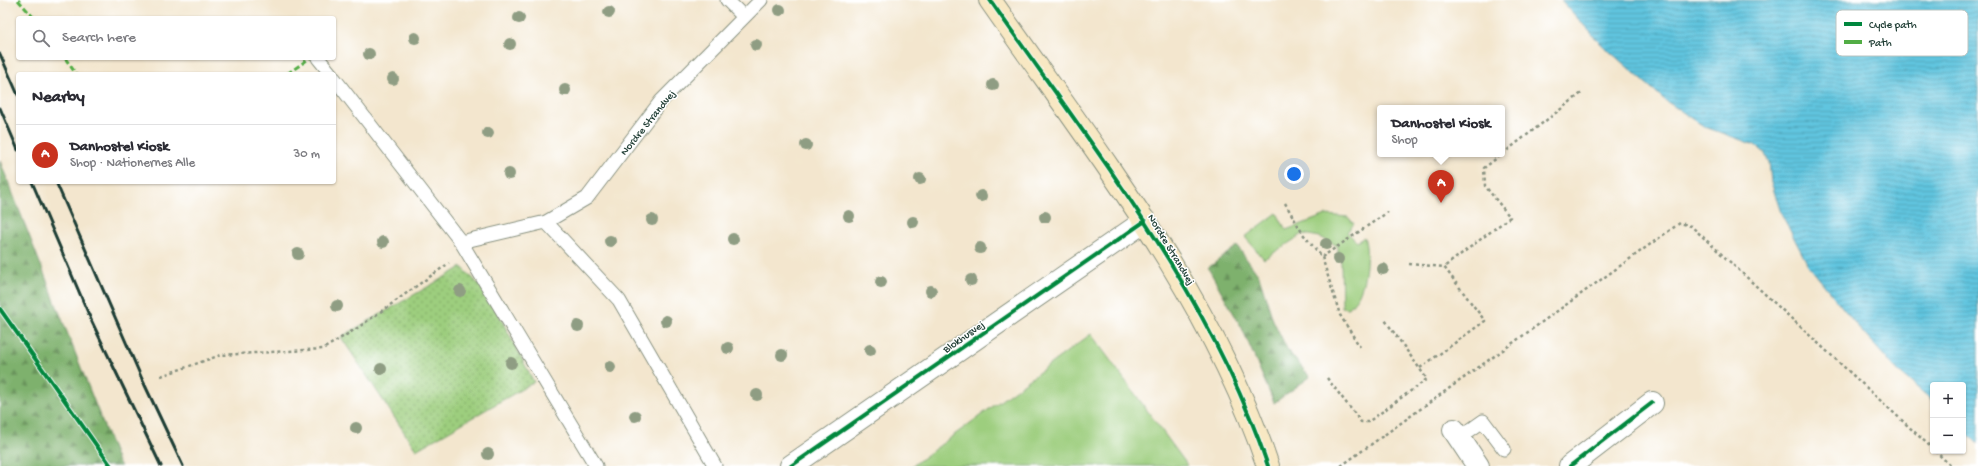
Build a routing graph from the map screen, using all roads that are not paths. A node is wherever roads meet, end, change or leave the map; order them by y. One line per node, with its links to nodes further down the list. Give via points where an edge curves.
1 (728, 0): 4 (lane)
2 (761, 0): 4 (lane, Nordre Strandvej)
3 (990, 0): 8 (main road, Nordre Strandvej)
4 (744, 17): 9 (lane, Nordre Strandvej, via 661,101 587,198)
5 (320, 60): 6 (lane)
6 (329, 72)
7 (336, 81): 10 (lane)
8 (1145, 221): 16 (street, Blokhusvej); 17 (main road, Nordre Strandvej, via 1215,340 1256,430)
9 (546, 222): 10 (lane, Nordre Strandvej); 15 (lane, via 619,300)
10 (461, 242): 14 (lane)
11 (1652, 403): 19 (street)
12 (1456, 434): 13 (lane, via 1484,421); 18 (street)
13 (1504, 449)
14 (596, 466)
15 (715, 466)
16 (791, 466)
17 (1268, 466)
18 (1478, 466)
19 (1570, 466)

